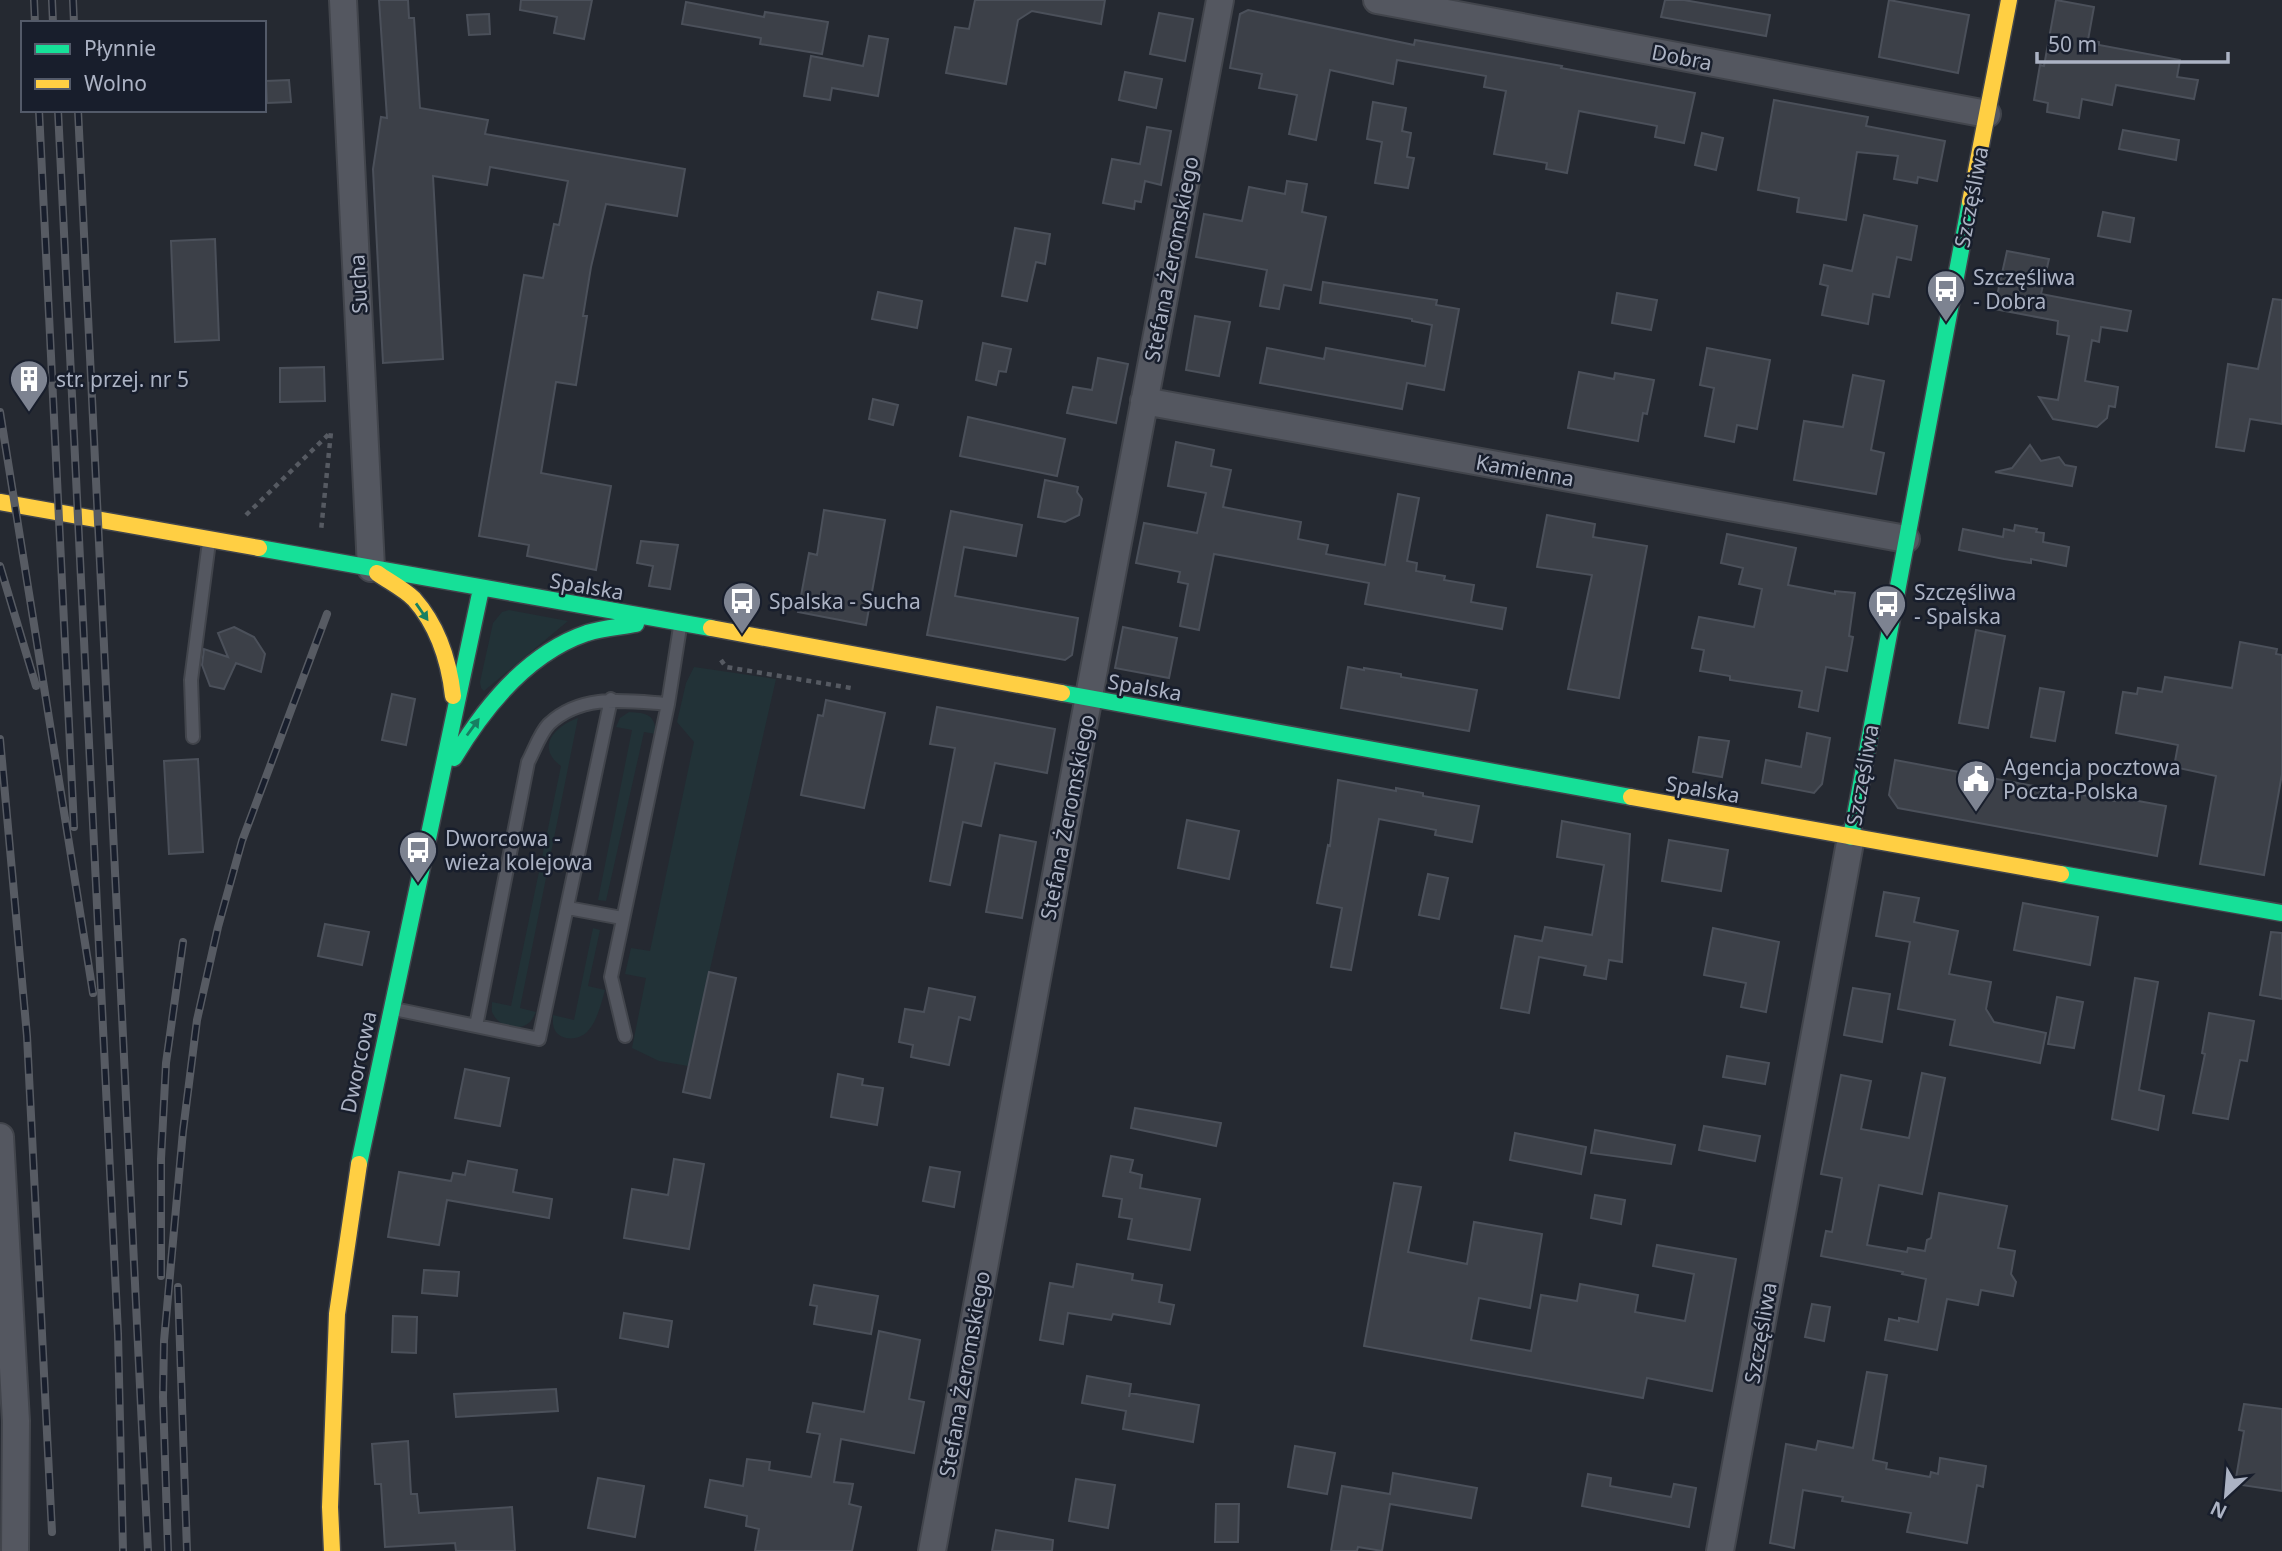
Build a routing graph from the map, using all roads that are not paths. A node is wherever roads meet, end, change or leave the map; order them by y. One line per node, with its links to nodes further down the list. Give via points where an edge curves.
1 (344, 0): 10 (street, Sucha)
2 (1220, 0): 6 (street, Stefana Żeromskiego)
3 (1377, 0): 5 (street, Dobra)
4 (2009, 0): 5 (street, Szczęśliwa)
5 (1987, 114): 9 (street, Szczęśliwa)
6 (1144, 401): 9 (street, Kamienna); 15 (street, Stefana Żeromskiego)
7 (0, 502): 8 (street, Spalska)
8 (210, 539): 10 (street, Spalska); 18 (lane, via 191,680)
9 (1906, 539): 20 (street, Szczęśliwa)
10 (371, 568): 11 (street, Spalska); 17 (street, one-way to 17, via 413,598 437,634 450,669)
11 (481, 589): 12 (street, Spalska); 17 (street, Dworcowa)
12 (659, 620): 13 (street, Spalska); 19 (street, one-way to 12, via 490,704 546,655 583,635)
13 (681, 624): 15 (street, Spalska); 16 (lane)
14 (611, 699): 16 (lane); 21 (lane); 25 (lane, via 572,708 547,726 528,762)
15 (1089, 699): 20 (street, Spalska); 30 (street, Stefana Żeromskiego)
16 (668, 704): 23 (lane)
17 (454, 717): 19 (street, Dworcowa)
18 (193, 737)
19 (439, 786): 24 (street, Dworcowa)
20 (1851, 837): 22 (street, Spalska); 31 (street, Szczęśliwa)
21 (568, 908): 23 (lane); 25 (lane, via 539,1039)
22 (2282, 913)
23 (622, 918): 26 (lane, via 611,977)
24 (391, 1008): 25 (lane); 29 (street, Dworcowa, via 355,1187 337,1314)
25 (475, 1026)
26 (625, 1036)
27 (0, 1137): 28 (street, via 16,1421)
28 (15, 1551)
29 (332, 1551)
30 (932, 1551)
31 (1720, 1551)

